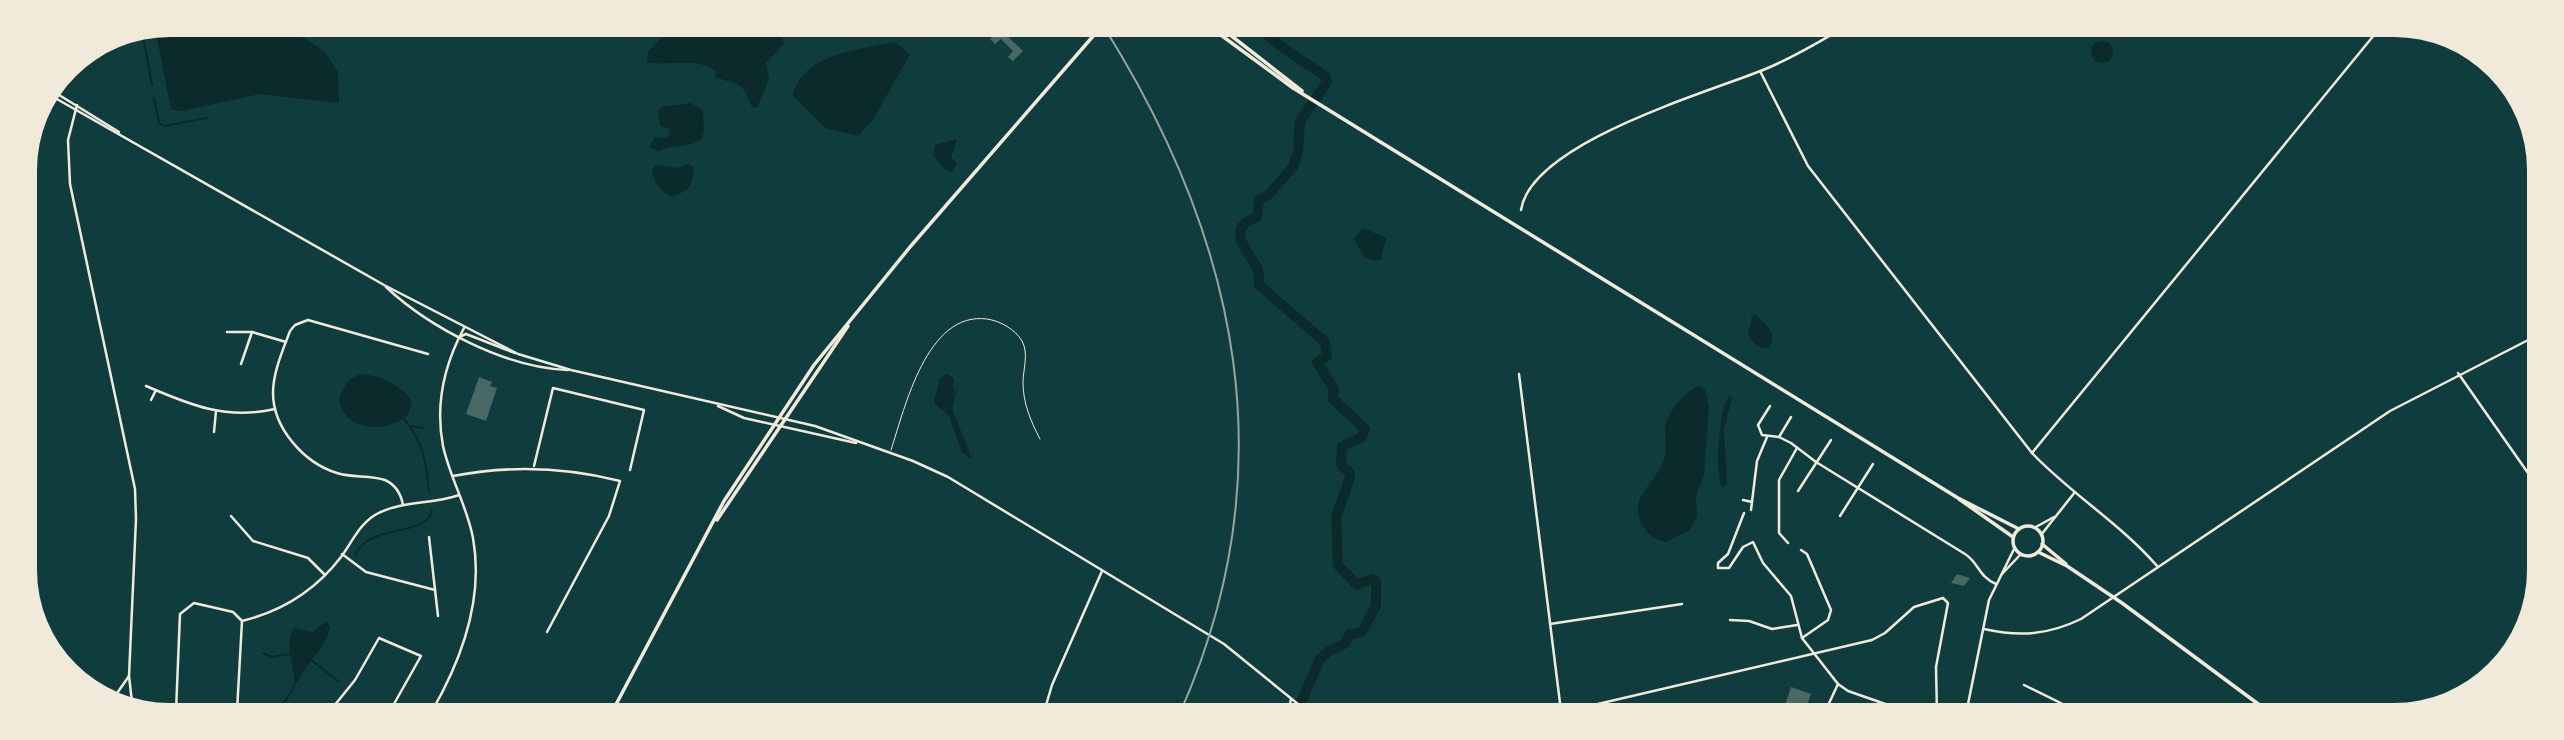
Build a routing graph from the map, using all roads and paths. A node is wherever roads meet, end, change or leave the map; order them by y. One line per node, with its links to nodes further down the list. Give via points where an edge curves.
1 (1091, 37): 12 (main road)
2 (1224, 37): 7 (main road)
3 (1233, 37): 7 (main road)
4 (1826, 37): 6 (street)
5 (2372, 37): 45 (street)
6 (1760, 71): 10 (street, via 1612,130 1553,163 1534,183); 45 (street, via 1808,166)
7 (1308, 95): 56 (main road)
8 (59, 98): 9 (street)
9 (76, 108): 11 (street); 97 (street, via 67,158 70,184 135,489)
10 (1521, 210)
11 (384, 285): 13 (street); 16 (street, via 420,315)
12 (859, 310): 32 (main road); 34 (main road)
13 (464, 328): 16 (street); 20 (street)
14 (227, 332): 15 (street)
15 (252, 332): 18 (street); 21 (street)
16 (459, 337): 20 (street, via 466,334); 22 (street, via 519,360); 51 (street, via 448,358 441,393 443,446)
17 (2527, 340): 23 (street)
18 (286, 342): 19 (street, via 295,325 308,320); 30 (street, via 274,380)
19 (428, 354)
20 (518, 354): 22 (street)
21 (241, 364)
22 (571, 370): 28 (street)
23 (2458, 373): 50 (street); 81 (street, via 2390,411)
24 (1519, 374): 91 (street)
25 (146, 386): 26 (street)
26 (156, 390): 27 (street); 31 (street)
27 (151, 400)
28 (715, 405): 32 (street); 35 (street)
29 (1770, 406): 38 (street, via 1758,425 1759,433)
30 (275, 410): 31 (street, via 254,414); 59 (street, via 296,447 307,456 335,473 387,481 396,488)
31 (216, 411): 37 (street)
32 (778, 417): 34 (street); 35 (main road)
33 (1791, 417): 39 (street)
34 (786, 419): 36 (main road); 42 (street)
35 (772, 425): 36 (street); 67 (main road)
36 (781, 426): 42 (street); 67 (main road)
37 (214, 432)
38 (1767, 436): 39 (street); 58 (street)
39 (1779, 437): 43 (street)
40 (1040, 439): 44 (lane, via 1026,403 1023,344 999,322 977,318 948,328 931,346)
41 (1830, 440): 46 (street)
42 (858, 443): 44 (street)
43 (1797, 448): 46 (street); 73 (street, via 1779,480 1779,533)
44 (890, 452): 82 (street, via 948,477)
45 (2032, 453): 54 (street)
46 (1816, 462): 52 (street); 53 (street)
47 (1873, 464): 52 (street)
48 (534, 467): 49 (street, via 553,388 644,410); 51 (street); 94 (street, via 620,481 609,516)
49 (630, 470)
50 (2527, 472)
51 (453, 476): 55 (street)
52 (1859, 487): 61 (street); 85 (street, via 1971,558 1983,578)
53 (1798, 491)
54 (2075, 492): 64 (street); 81 (street)
55 (459, 495): 59 (street); 107 (street, via 473,539 476,576 456,666)
56 (1958, 498): 69 (main road); 72 (main road)
57 (1743, 500): 58 (street)
58 (1752, 502): 62 (street)
59 (403, 505): 78 (street, via 366,522)
60 (1838, 505): 61 (street)
61 (1844, 509): 66 (street)
62 (1751, 510)
63 (1744, 513): 92 (street, via 1728,554 1717,566 1729,568 1743,547 1754,542 1763,563 1791,596)
64 (2056, 514): 68 (street); 70 (street)
65 (231, 516): 83 (street, via 253,541 308,558)
66 (1840, 516)
67 (712, 527): 108 (main road)
68 (2034, 528): 69 (main road); 70 (main road)
69 (2019, 530): 72 (main road)
70 (2041, 535): 74 (main road)
71 (429, 537): 86 (street)
72 (2014, 538): 75 (main road)
73 (1788, 543)
74 (2042, 544): 77 (main road); 80 (main road)
75 (2015, 547): 79 (main road); 84 (street)
76 (1801, 550): 95 (street, via 1832,610 1828,620)
77 (2038, 552): 79 (main road); 80 (main road)
78 (342, 554): 83 (street); 86 (street, via 366,572)
79 (2021, 554): 84 (street)
80 (2067, 566): 119 (main road)
81 (2158, 567): 93 (street, via 2064,627 2027,635)
82 (1102, 571): 102 (street, via 1224,644); 109 (street)
83 (325, 575): 90 (street, via 288,604)
84 (2001, 575): 85 (street)
85 (1996, 584): 93 (street)
86 (435, 590): 88 (street)
87 (1682, 604): 91 (street)
88 (438, 616)
89 (1730, 620): 92 (street, via 1772,629)
90 (242, 621): 103 (street, via 233,612 194,603 184,608 180,614); 104 (street)
91 (1550, 624): 112 (street)
92 (1797, 625): 95 (street)
93 (1984, 629): 117 (street)
94 (547, 632)
95 (1802, 638): 96 (street)
96 (1815, 652): 98 (street); 113 (street); 116 (street, via 1879,637 1914,607 1945,598 1948,603 1936,667)
97 (129, 676): 100 (street); 101 (street)
98 (1838, 684): 114 (street); 115 (street)
99 (2024, 685): 118 (street)
100 (118, 692)
101 (131, 697)
102 (1292, 699): 110 (street); 111 (street)
103 (176, 703)
104 (237, 703)
105 (336, 703): 106 (street, via 379,638 421,656)
106 (395, 703)
107 (436, 703)
108 (617, 703)
109 (1047, 703)
110 (1291, 703)
111 (1297, 703)
112 (1560, 703)
113 (1603, 703)
114 (1829, 703)
115 (1882, 703)
116 (1937, 703)
117 (1968, 703)
118 (2061, 703)
119 (2257, 703)

